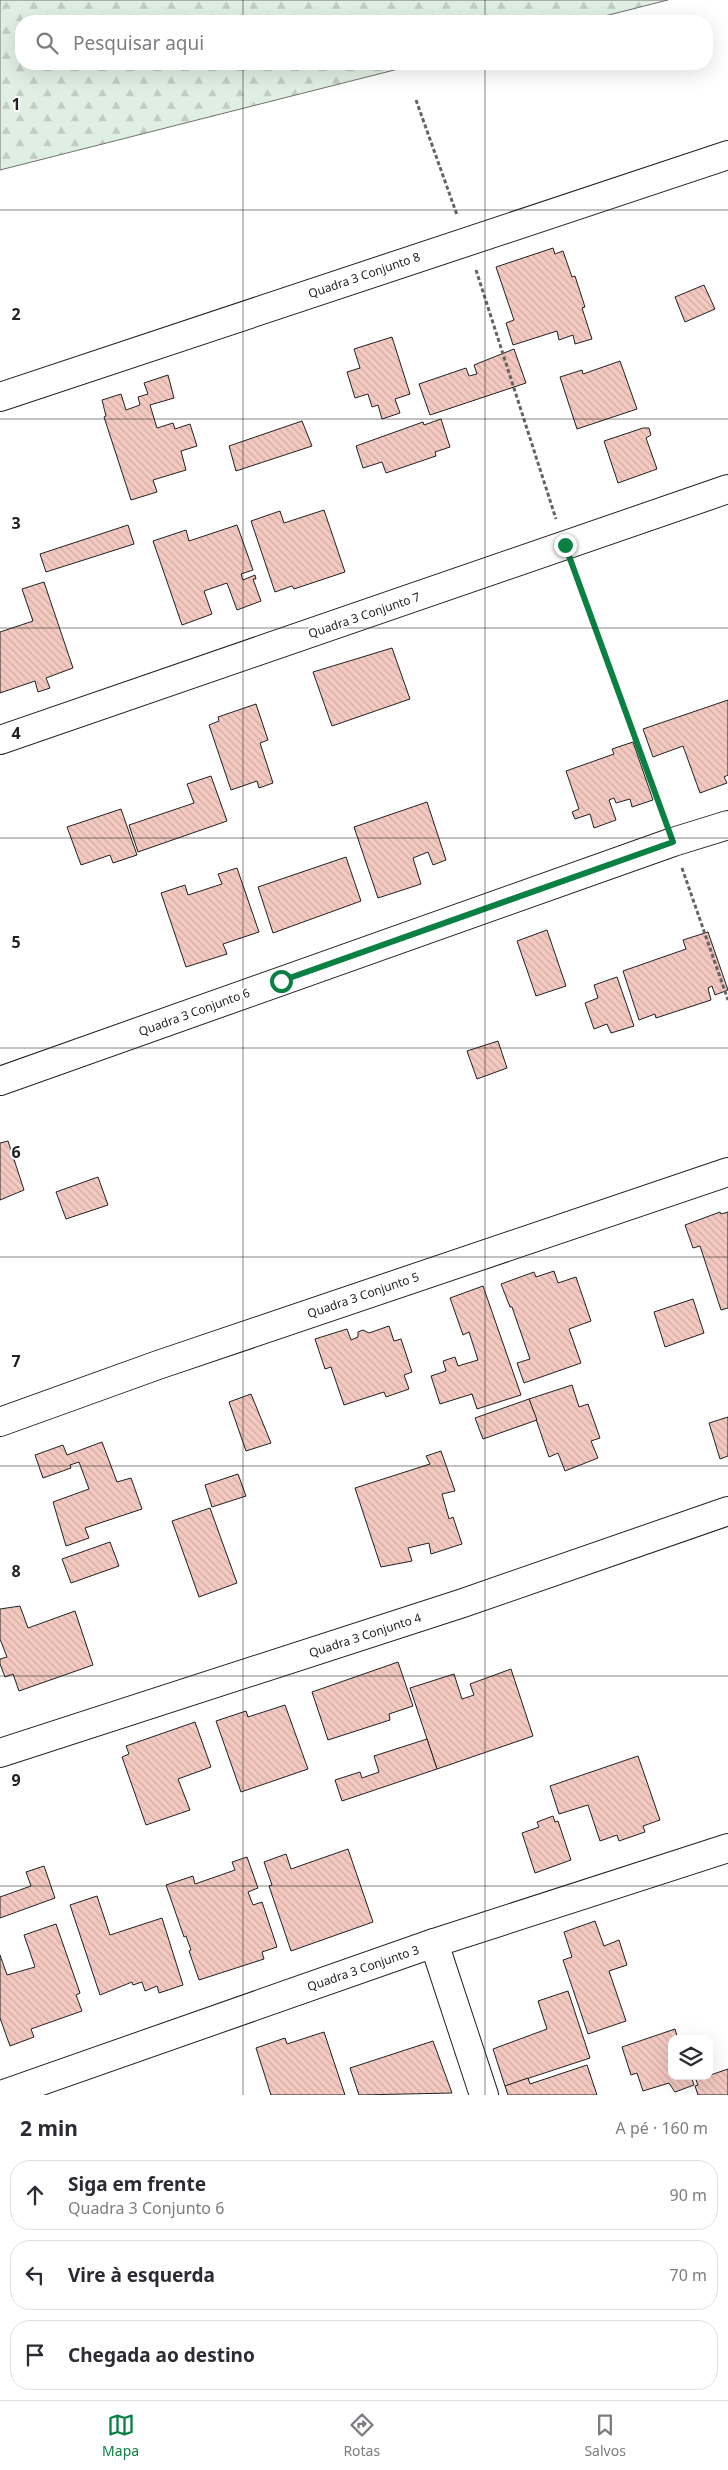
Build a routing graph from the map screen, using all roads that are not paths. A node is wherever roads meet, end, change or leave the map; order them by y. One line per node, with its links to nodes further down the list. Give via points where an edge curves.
1 (728, 156): 2 (street, Quadra 3 Conjunto 8)
2 (0, 397)
3 (728, 489): 4 (street, Quadra 3 Conjunto 7)
4 (0, 740)
5 (728, 824): 6 (street, Quadra 3 Conjunto 6)
6 (0, 1081)
7 (728, 1172): 8 (street, Quadra 3 Conjunto 5, via 167,1362)
8 (0, 1422)
9 (728, 1511): 10 (street, Quadra 3 Conjunto 4, via 454,1606)
10 (0, 1753)
11 (728, 1848): 12 (street, Quadra 3 Conjunto 3)
12 (434, 1942): 13 (street, Quadra 3 Conjunto 3); 14 (street)
13 (0, 2095)
14 (484, 2095)

